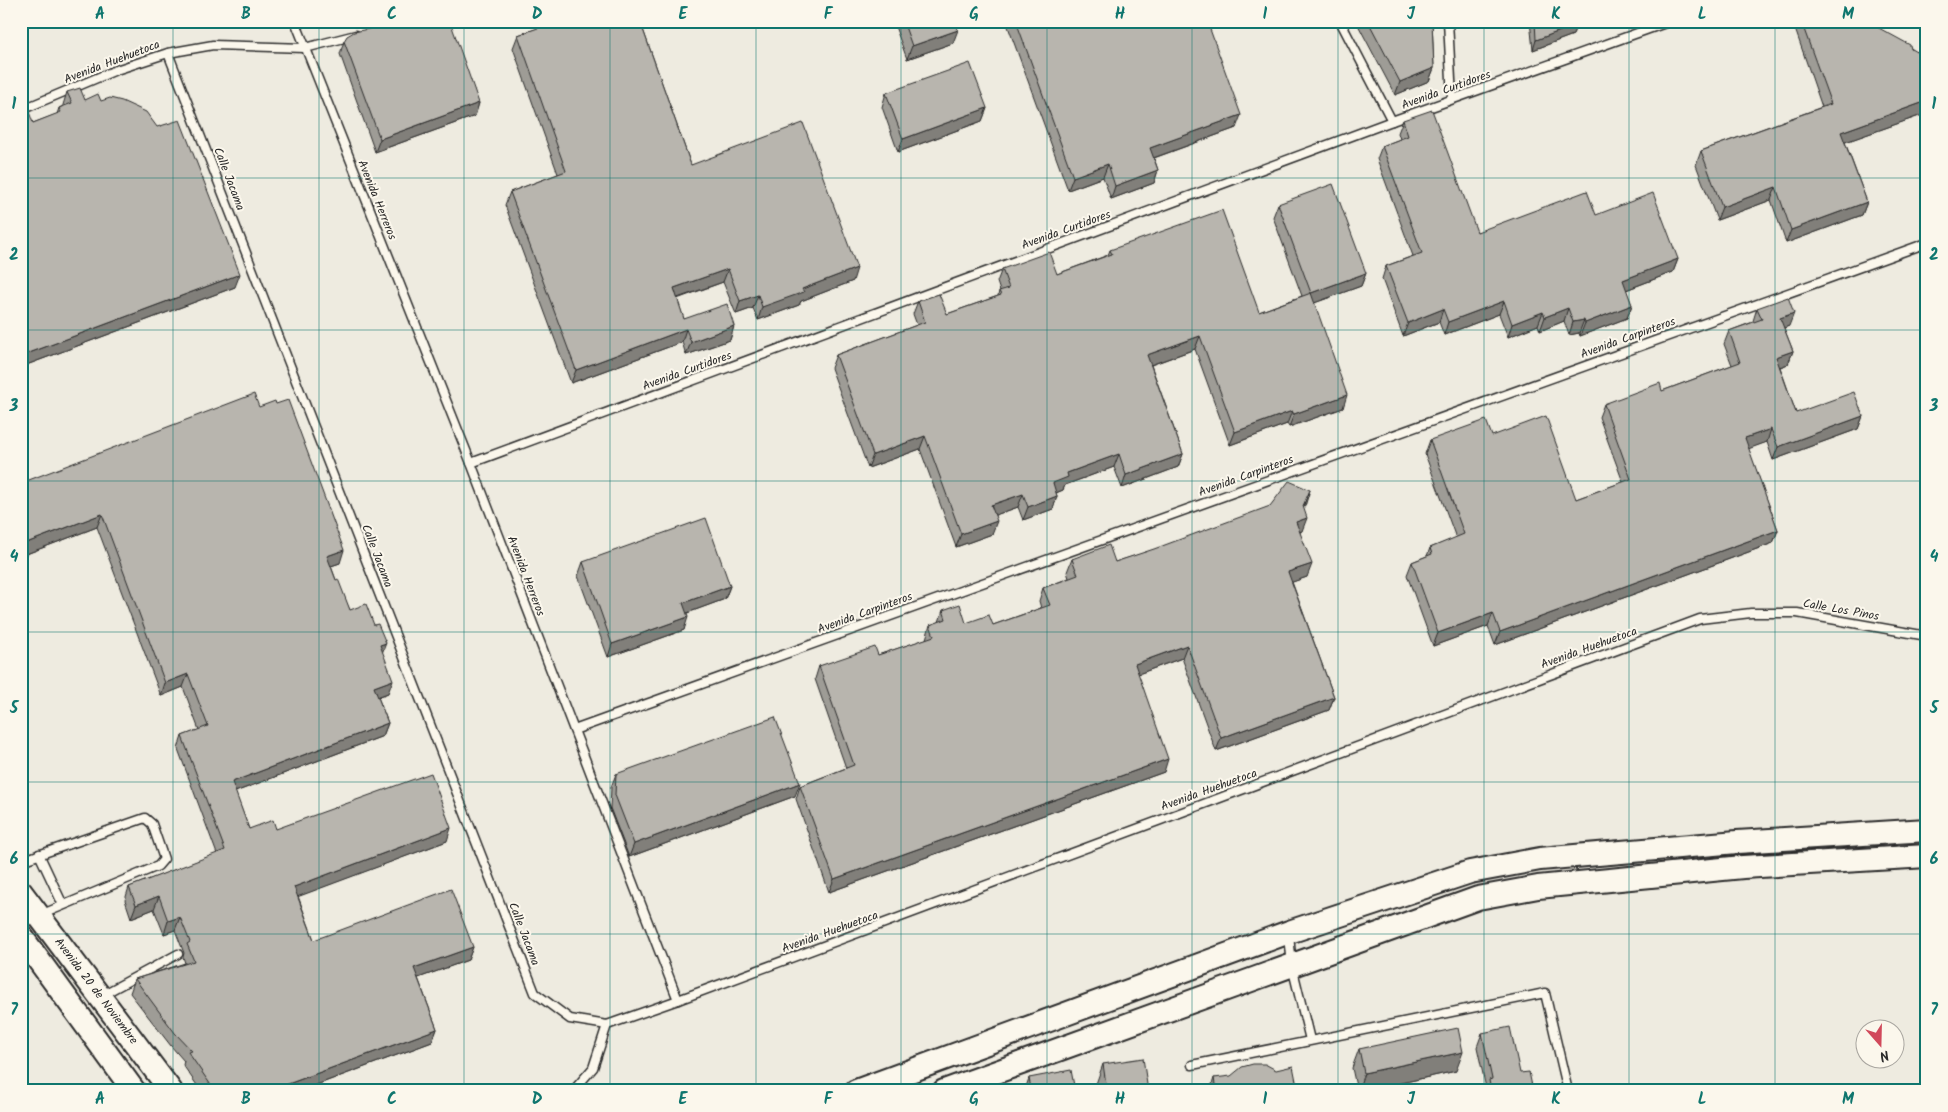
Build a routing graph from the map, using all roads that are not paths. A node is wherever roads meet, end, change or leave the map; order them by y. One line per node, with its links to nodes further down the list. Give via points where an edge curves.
1 (294, 21): 6 (lane, Avenida Herreros)
2 (1340, 21): 10 (lane)
3 (1448, 21): 8 (lane)
4 (1671, 21): 8 (lane, Avenida Curtidores)
5 (368, 32): 6 (lane, Avenida Huehuetoca)
6 (305, 48): 7 (lane, Avenida Huehuetoca, via 213,45); 12 (lane, Avenida Herreros)
7 (168, 53): 9 (lane, Avenida Huehuetoca, via 116,70); 29 (lane, Calle Jacama, via 535,993 570,1019)
8 (1452, 100): 10 (lane, Avenida Curtidores)
9 (21, 110)
10 (1392, 121): 12 (lane, Avenida Curtidores)
11 (1927, 242): 15 (lane, Avenida Carpinteros)
12 (471, 463): 15 (lane, Avenida Herreros)
13 (1751, 613): 14 (lane, Calle Los Pinos, via 1797,613); 28 (lane, Avenida Huehuetoca, via 1700,619)
14 (1927, 636)
15 (574, 730): 28 (lane, Avenida Herreros)
16 (1927, 830): 23 (main road, via 1540,859 1470,872)
17 (39, 854): 19 (lane); 21 (lane); 21 (lane, via 140,818 150,820 152,824 164,854 162,863)
18 (1927, 856): 26 (main road, via 1742,867 1538,887 1478,898)
19 (21, 861)
20 (21, 892): 22 (main road, Avenida 20 de Noviembre)
21 (63, 904): 22 (lane)
22 (30, 920): 27 (main road, Avenida 20 de Noviembre)
23 (1289, 932): 26 (lane); 36 (main road)
24 (21, 936): 33 (main road)
25 (178, 954): 27 (lane)
26 (1292, 966): 30 (lane); 32 (main road)
27 (100, 996): 34 (main road, Avenida 20 de Noviembre)
28 (678, 1000): 29 (lane)
29 (607, 1025): 35 (lane, via 593,1068)
30 (1310, 1040): 31 (lane); 37 (lane, via 1545,993)
31 (1192, 1065)
32 (955, 1089)
33 (134, 1091)
34 (171, 1091)
35 (573, 1091)
36 (856, 1091)
37 (1568, 1091)

